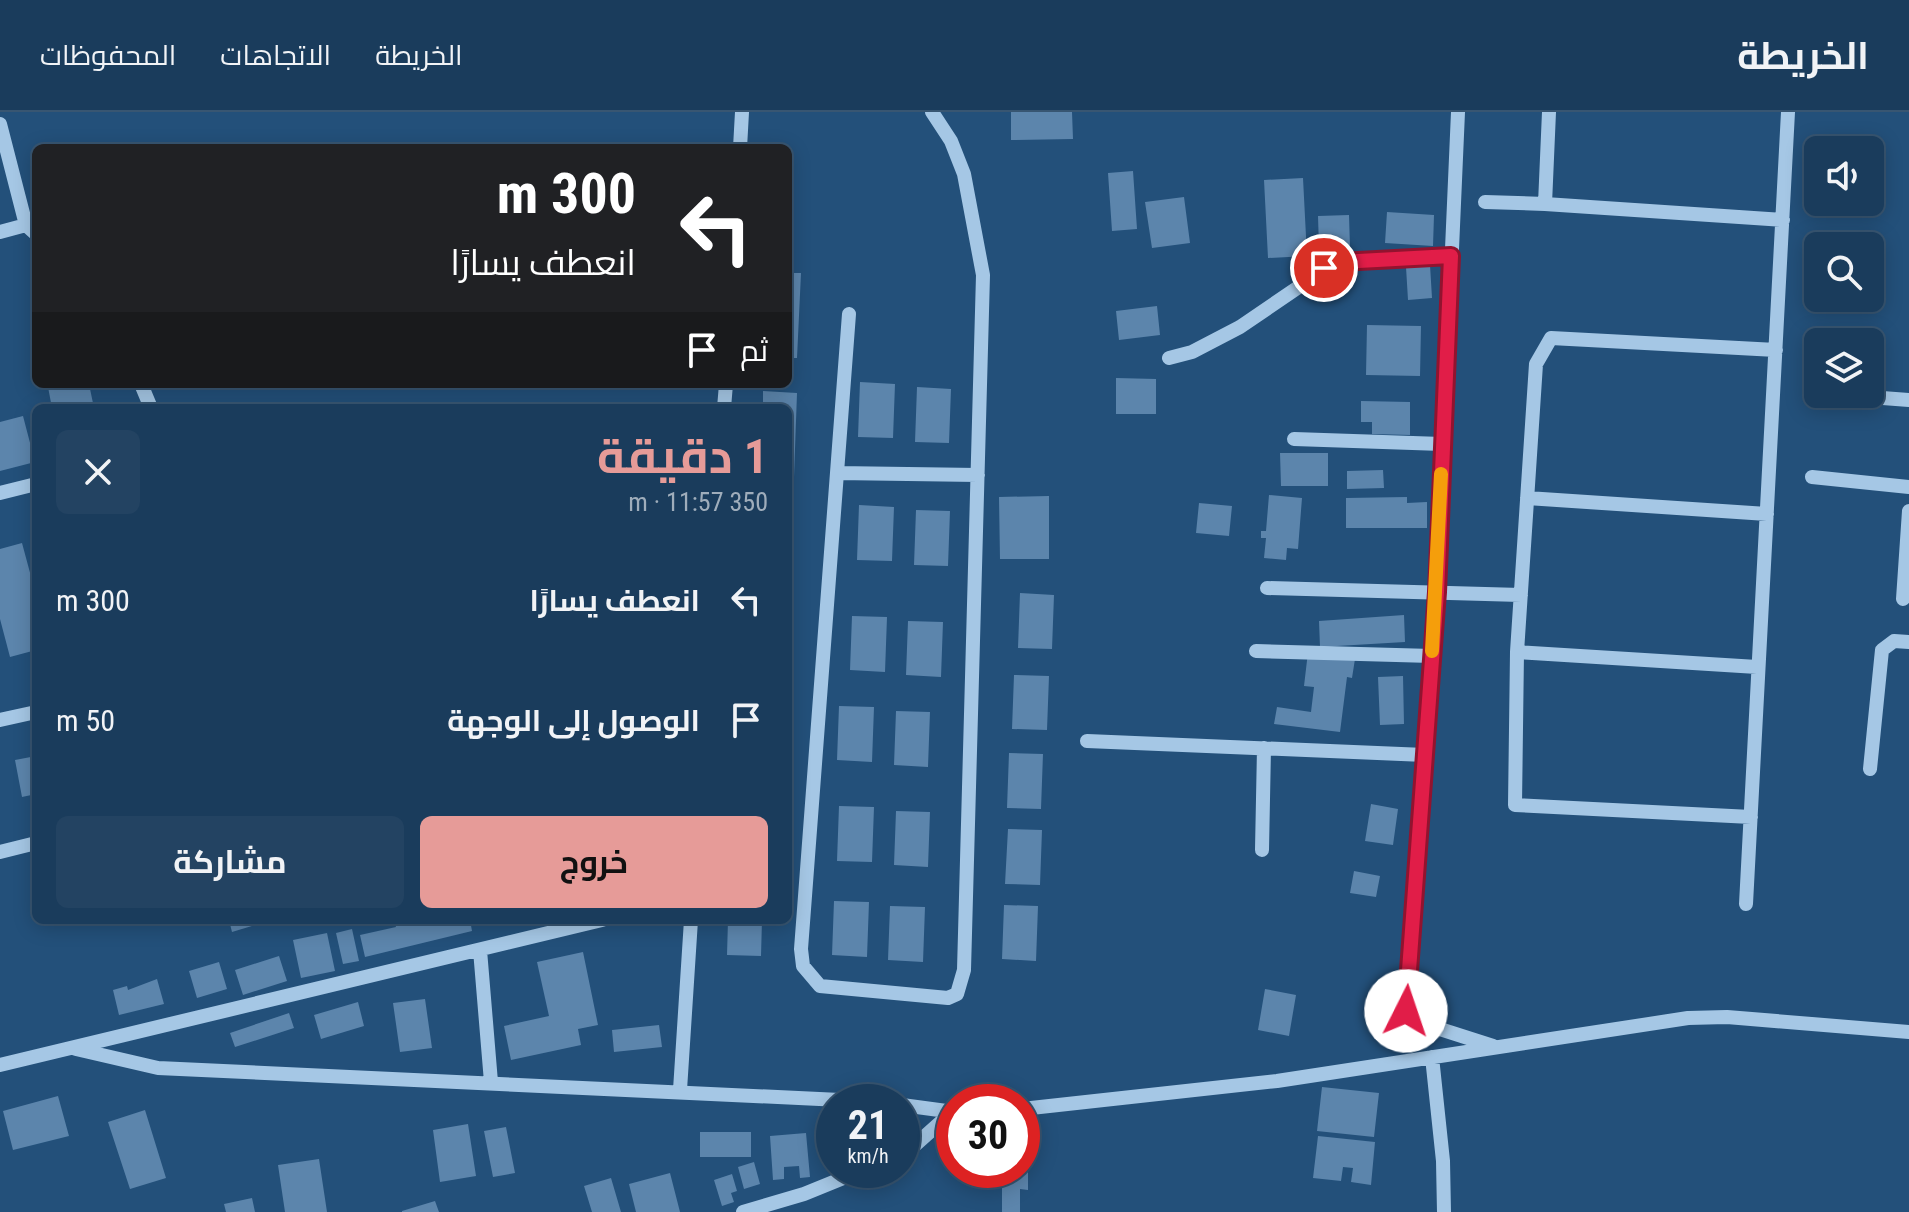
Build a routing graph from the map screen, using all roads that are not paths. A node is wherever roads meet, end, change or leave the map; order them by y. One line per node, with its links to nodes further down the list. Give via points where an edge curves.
1 (742, 112): 7 (street)
2 (932, 112): 22 (street, via 964,174 983,275)
3 (1458, 112): 13 (street)
4 (1549, 112): 9 (street)
5 (1788, 112): 10 (street)
6 (0, 124): 11 (street)
7 (740, 144)
8 (1485, 202): 9 (street)
9 (1545, 204): 10 (street)
10 (1783, 220): 15 (street)
11 (31, 230): 12 (street)
12 (0, 232)
13 (1451, 256): 16 (street, via 1331,265 1240,327); 20 (street)
14 (849, 314): 21 (street)
15 (1776, 350): 27 (street, via 1551,338 1536,364); 29 (street)
16 (1169, 358)
17 (1884, 398): 18 (street)
18 (1909, 400)
19 (1294, 439): 20 (street)
20 (1442, 444): 31 (street)
21 (837, 473): 22 (street); 22 (street, via 803,966 820,986 948,998 957,994 964,970)
22 (978, 475)
23 (1812, 477): 25 (street)
24 (32, 485): 26 (street)
25 (1909, 487)
26 (0, 493)
27 (1527, 498): 29 (street); 32 (street)
28 (1909, 511): 33 (street)
29 (1767, 514): 38 (street)
30 (1267, 588): 31 (street)
31 (1437, 592): 32 (street); 37 (street)
32 (1521, 595): 36 (street)
33 (1903, 599)
34 (1909, 642): 44 (street, via 1894,641 1882,650)
35 (1256, 651): 37 (street)
36 (1517, 652): 38 (street); 45 (street, via 1515,805)
37 (1432, 656): 43 (street)
38 (1757, 667): 45 (street)
39 (32, 713): 40 (street)
40 (0, 720)
41 (1087, 741): 42 (street)
42 (1264, 748): 43 (street); 47 (street)
43 (1425, 755): 54 (street, via 1406,1011 1412,1020)
44 (1870, 769)
45 (1751, 817): 49 (street)
46 (32, 844): 48 (street)
47 (1262, 850)
48 (0, 852)
49 (1746, 904)
50 (586, 924): 52 (street)
51 (691, 924): 59 (street)
52 (480, 950): 55 (street); 58 (street)
53 (1909, 1032): 54 (street, via 1688,1018)
54 (1493, 1046): 56 (street)
55 (76, 1049): 57 (street); 58 (street, via 158,1068)
56 (1432, 1057): 61 (street, via 1277,1081); 66 (street)
57 (0, 1065)
58 (491, 1082): 59 (street)
59 (680, 1090): 60 (street)
60 (816, 1098)
61 (1040, 1107)
62 (936, 1127): 63 (street)
63 (920, 1141)
64 (819, 1188): 65 (street)
65 (743, 1212)
66 (1444, 1212)

